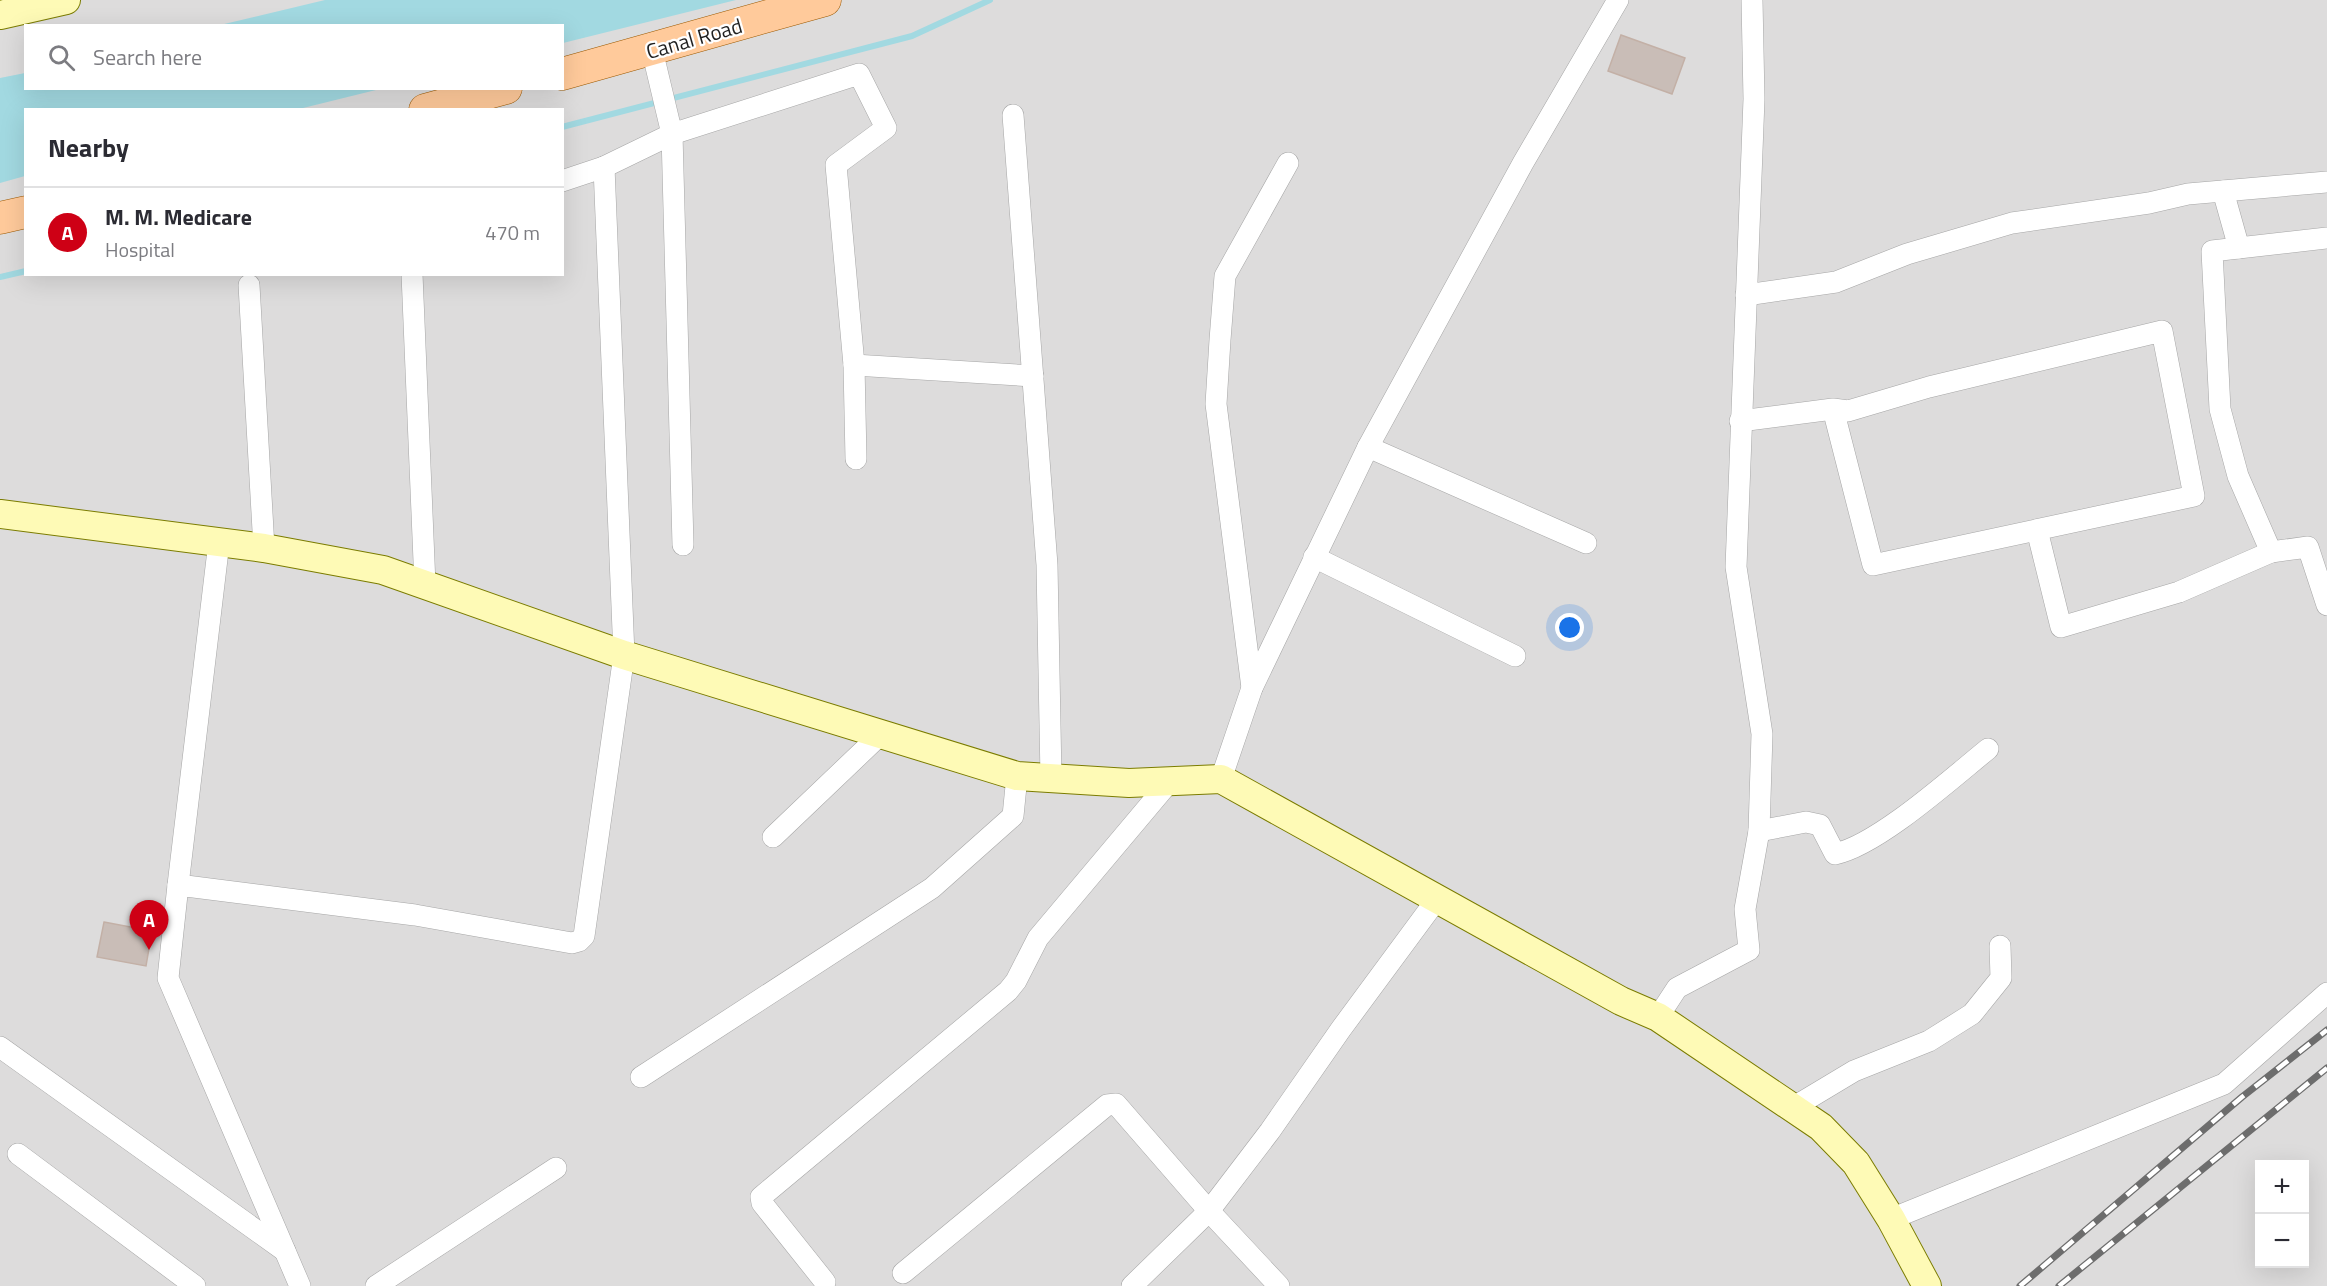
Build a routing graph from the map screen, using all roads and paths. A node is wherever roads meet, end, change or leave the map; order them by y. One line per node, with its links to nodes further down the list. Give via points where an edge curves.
1 (66, 0): 5 (street)
2 (825, 0): 6 (main road, Canal Road)
3 (1618, 0): 28 (street)
4 (1752, 0): 23 (street, via 1754,99)
5 (0, 15)
6 (652, 50): 7 (main road, Canal Road); 11 (street)
7 (564, 73)
8 (499, 90): 9 (main road)
9 (432, 108)
10 (1013, 115): 25 (street)
11 (672, 134): 13 (street); 24 (street, via 859,74 886,128 836,165); 34 (street)
12 (1288, 163): 42 (street, via 1225,276 1220,340 1216,404)
13 (604, 167): 14 (street); 40 (street)
14 (564, 180)
15 (2327, 182): 16 (street)
16 (2223, 191): 20 (street); 23 (street, via 2012,223 1907,254 1836,282)
17 (24, 212): 18 (main road)
18 (0, 218)
19 (2327, 238): 20 (street)
20 (2239, 248): 36 (street, via 2212,251 2220,409 2238,476)
21 (411, 276): 38 (street)
22 (249, 285): 35 (street)
23 (1746, 294): 27 (street)
24 (854, 365): 25 (street); 29 (street)
25 (1033, 376): 46 (street, via 1047,565)
26 (1833, 409): 27 (street); 31 (street, via 1873,565); 31 (street, via 1848,411 1929,387 2163,331 2194,496)
27 (1740, 421): 49 (street, via 1736,567 1762,734)
28 (1368, 447): 33 (street); 37 (street)
29 (856, 459)
30 (0, 514): 32 (street)
31 (2037, 530): 36 (street, via 2061,627 2179,592)
32 (219, 542): 35 (street); 51 (street)
33 (1586, 543)
34 (682, 545)
35 (264, 548): 38 (street, via 383,570)
36 (2271, 552): 39 (street, via 2308,548)
37 (1314, 557): 41 (street); 42 (street)
38 (425, 585): 40 (street)
39 (2327, 605)
40 (624, 655): 43 (street); 51 (street, via 584,936 579,941 572,943 416,915)
41 (1515, 656)
42 (1252, 688): 47 (street)
43 (881, 734): 45 (street); 50 (street)
44 (1988, 749): 49 (street, via 1910,812 1847,852 1835,854 1820,825 1806,822)
45 (1017, 776): 46 (street); 57 (street, via 1013,816 932,888)
46 (1051, 778): 48 (street)
47 (1221, 779): 48 (street); 52 (street)
48 (1170, 782): 65 (street, via 1038,938 1008,992 761,1197)
49 (1759, 831): 55 (street, via 1745,909 1749,950 1677,988)
50 (772, 837)
51 (178, 885): 63 (street, via 168,978)
52 (1437, 898): 55 (street, via 1621,1001); 61 (street)
53 (2000, 946): 58 (street, via 2001,978 1972,1014 1929,1041 1854,1071)
54 (2327, 993): 62 (street, via 2224,1084)
55 (1658, 1017): 58 (street)
56 (0, 1047): 63 (street)
57 (641, 1077)
58 (1794, 1107): 62 (street, via 1821,1127 1856,1163)
59 (18, 1155): 66 (street)
60 (556, 1168): 68 (street)
61 (1209, 1211): 64 (street, via 1124,1111 1116,1104 1107,1105); 69 (street); 70 (street)
62 (1891, 1219): 71 (street)
63 (286, 1251): 67 (street)
64 (903, 1273)
65 (825, 1282)
66 (195, 1286)
67 (300, 1286)
68 (376, 1286)
69 (1132, 1286)
70 (1279, 1286)
71 (1927, 1286)

